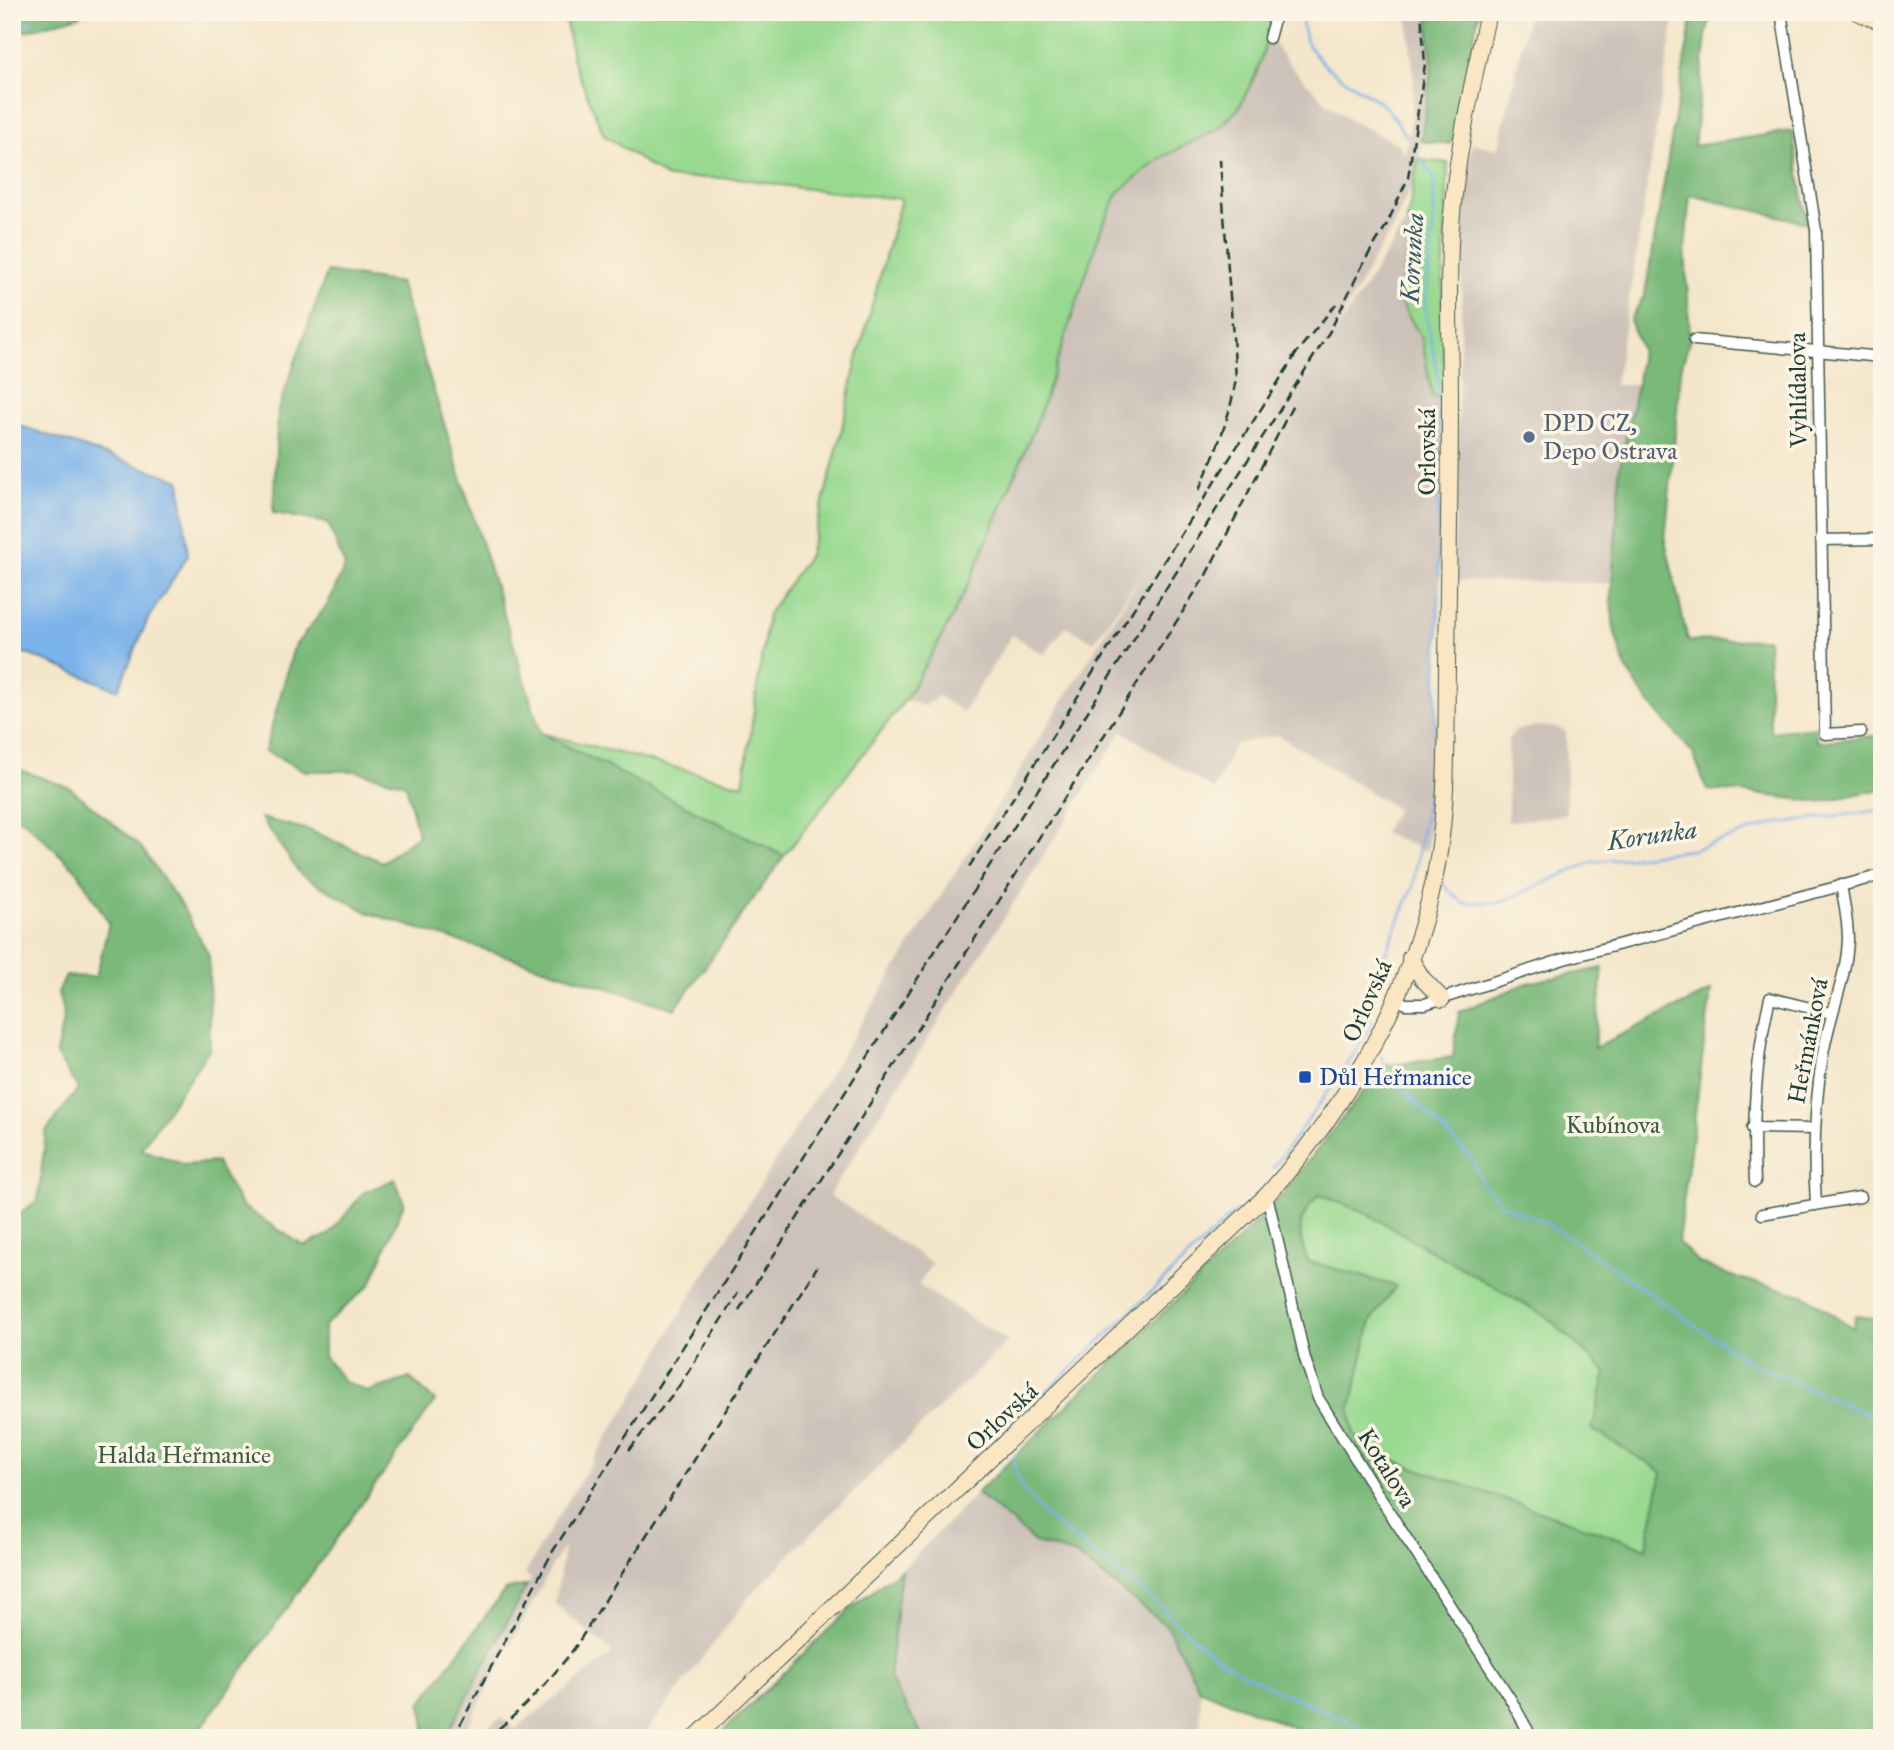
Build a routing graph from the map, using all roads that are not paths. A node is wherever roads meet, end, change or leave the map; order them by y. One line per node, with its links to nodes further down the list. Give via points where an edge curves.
1 (1276, 12): 6 (street)
2 (1488, 12): 15 (main road, Orlovská, via 1461,137 1451,226 1444,802 1437,866)
3 (1781, 12): 8 (street, Vyhlídalova, via 1816,229)
4 (1857, 12): 5 (main road)
5 (1882, 22)
6 (1269, 38)
7 (1694, 340): 8 (street)
8 (1818, 351): 9 (street); 11 (street, Vyhlídalova)
9 (1882, 357)
10 (1882, 539): 11 (street)
11 (1821, 540): 12 (street, Vyhlídalova, via 1825,734)
12 (1861, 732)
13 (1882, 875): 14 (street)
14 (1841, 885): 17 (street, via 1575,956); 18 (street, Heřmánková, via 1848,938)
15 (1410, 958): 16 (main road, Orlovská); 17 (main road)
16 (1395, 999): 17 (street, via 1416,1005); 22 (main road, Orlovská, via 1373,1049 1344,1097)
17 (1443, 999)
18 (1831, 1013): 19 (street, via 1770,999 1755,1075); 20 (street, Heřmánková)
19 (1752, 1128): 20 (street); 21 (street)
20 (1813, 1129): 24 (street, Heřmánková)
21 (1755, 1182)
22 (1267, 1195): 26 (main road, Orlovská); 27 (street, Kotalova, via 1318,1398)
23 (1860, 1197): 24 (street)
24 (1816, 1205): 25 (street)
25 (1762, 1214)
26 (695, 1738)
27 (1532, 1738)

